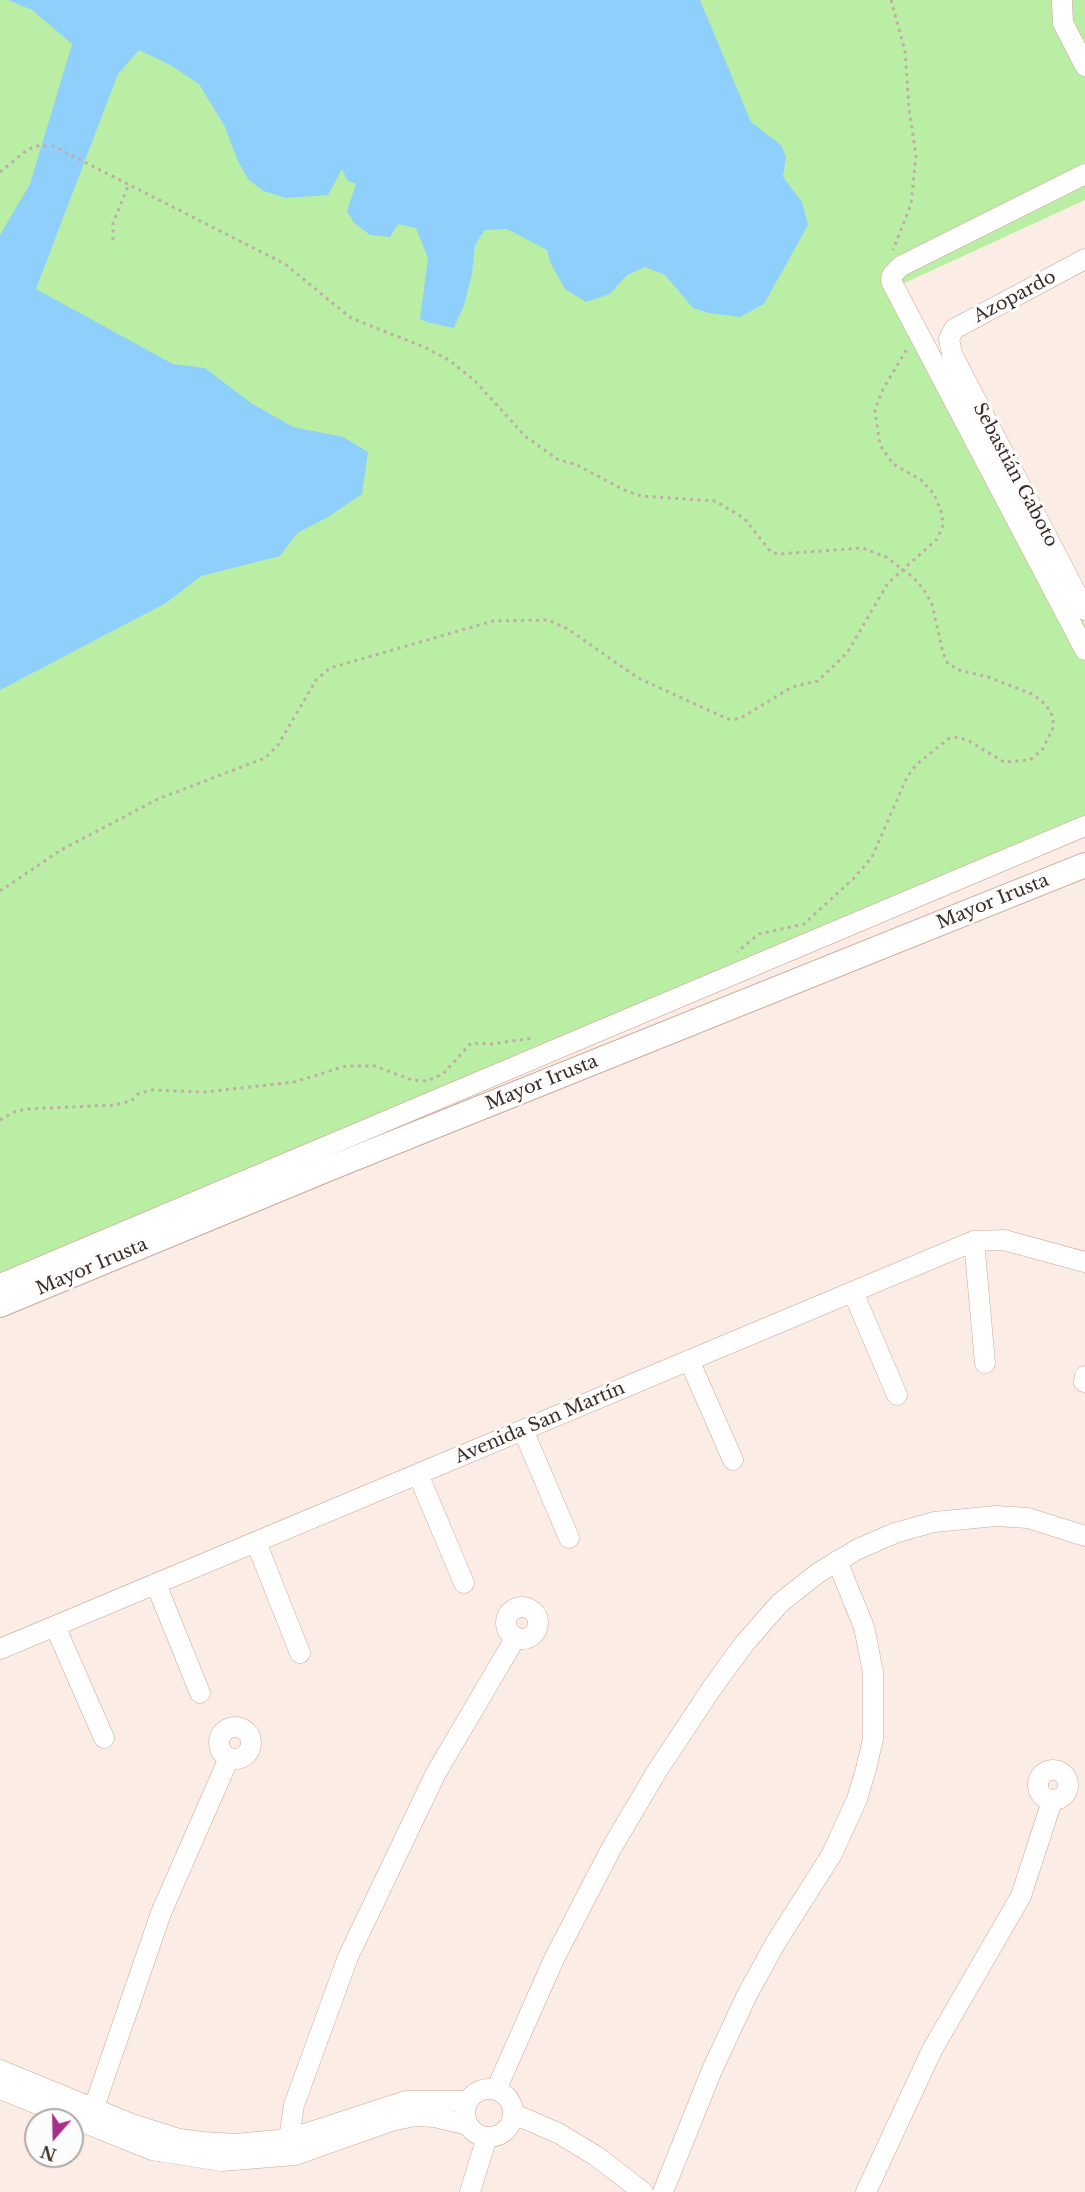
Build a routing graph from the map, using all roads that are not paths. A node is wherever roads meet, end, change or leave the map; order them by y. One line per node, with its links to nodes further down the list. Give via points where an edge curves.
1 (1062, 0): 2 (street, via 1063,23)
2 (1085, 66)
3 (1085, 174): 7 (street, via 901,266 891,281)
4 (1085, 259): 5 (street, Azopardo, via 954,329)
5 (949, 339): 6 (street, Sebastián Gaboto, via 952,354)
6 (1085, 610)
7 (1085, 650)
8 (1085, 826): 12 (street)
9 (1085, 864): 14 (main road, Mayor Irusta)
10 (974, 1241): 11 (street, Avenida San Martín, via 1004,1240); 13 (street, Avenida San Martín); 16 (street)
11 (1085, 1262)
12 (0, 1284)
13 (853, 1292): 15 (street, Avenida San Martín); 17 (street)
14 (0, 1305)
15 (689, 1360): 18 (street, Avenida San Martín); 19 (street)
16 (985, 1363)
17 (897, 1395)
18 (523, 1430): 20 (street, Avenida San Martín); 22 (street)
19 (733, 1460)
20 (418, 1474): 23 (street, Avenida San Martín); 25 (street)
21 (1085, 1536): 24 (street, via 1028,1518 934,1522 895,1533)
22 (569, 1538)
23 (256, 1542): 26 (street, Avenida San Martín); 30 (street)
24 (837, 1561): 37 (street, via 795,1591 764,1620 712,1688 657,1771 579,1910); 46 (street, via 864,1627 873,1672 873,1739 866,1769 832,1854 747,1995)
25 (464, 1583)
26 (156, 1584): 27 (street, Avenida San Martín); 31 (street)
27 (55, 1626): 29 (street, Avenida San Martín); 32 (street)
28 (516, 1637): 43 (street, via 436,1773 348,1957 294,2105)
29 (0, 1649)
30 (300, 1653)
31 (200, 1693)
32 (104, 1738)
33 (229, 1758): 40 (street, via 161,1913)
34 (1052, 1801): 47 (street, via 1022,1896 932,2050)
35 (0, 2070): 40 (street)
36 (0, 2089): 40 (street)
37 (496, 2090): 38 (street, via 480,2091); 39 (street, via 509,2099)
38 (468, 2101): 41 (street); 43 (street, via 406,2101)
39 (514, 2114): 42 (street, via 508,2128 495,2137); 45 (street, via 567,2138)
40 (91, 2116): 43 (street, via 152,2150 185,2157 222,2161)
41 (468, 2125): 42 (street); 43 (street, via 415,2116)
42 (487, 2137): 44 (street)
43 (292, 2147)
44 (470, 2192)
45 (642, 2192)
46 (663, 2192)
47 (866, 2192)

